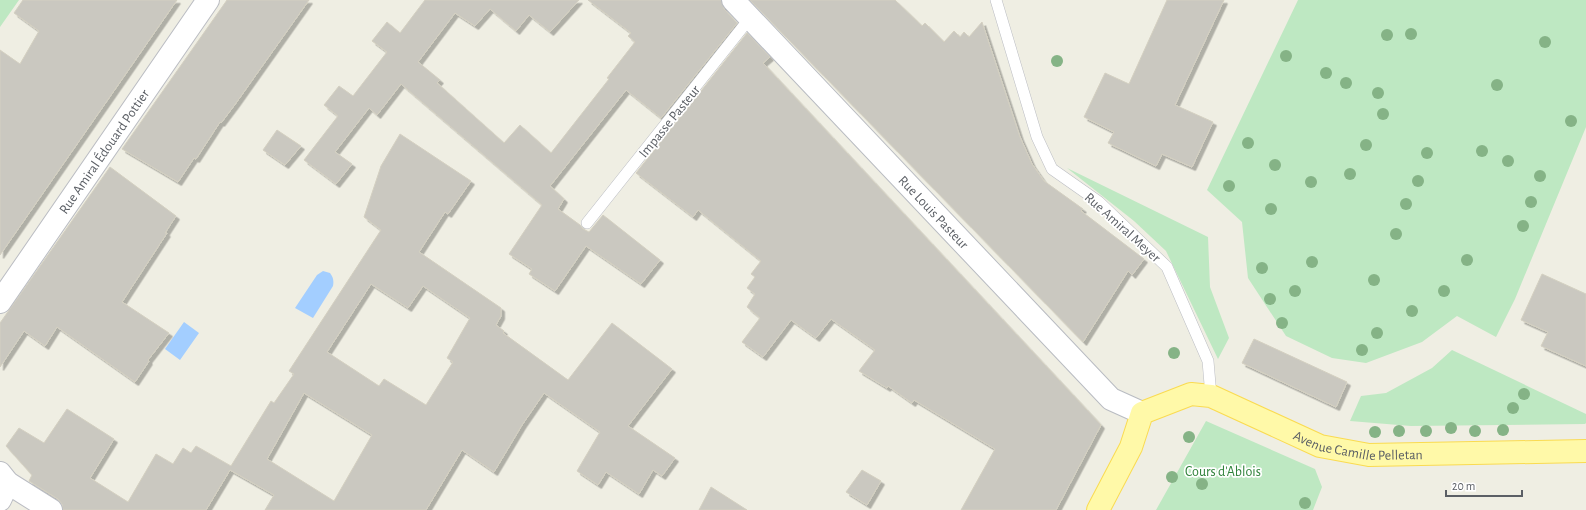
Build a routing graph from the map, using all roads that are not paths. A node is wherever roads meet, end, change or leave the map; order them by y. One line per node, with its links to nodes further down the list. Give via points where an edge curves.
1 (208, 0): 6 (street, Rue Amiral Édouard Pottier)
2 (733, 0): 4 (street, Rue Louis Pasteur)
3 (996, 0): 7 (lane, Rue Amiral Meyer, via 1037,137 1052,168 1099,202 1167,267 1208,362)
4 (750, 18): 5 (lane, Impasse Pasteur); 8 (street, Rue Louis Pasteur, via 1111,399)
5 (587, 223)
6 (0, 302)
7 (1211, 396): 8 (main road, Avenue Camille Pelletan, via 1191,394); 9 (main road, Avenue Camille Pelletan, via 1320,446 1369,455)
8 (1142, 413): 12 (main road, via 1130,447)
9 (1586, 451)
10 (3, 485): 11 (street)
11 (51, 510)
12 (1098, 510)

